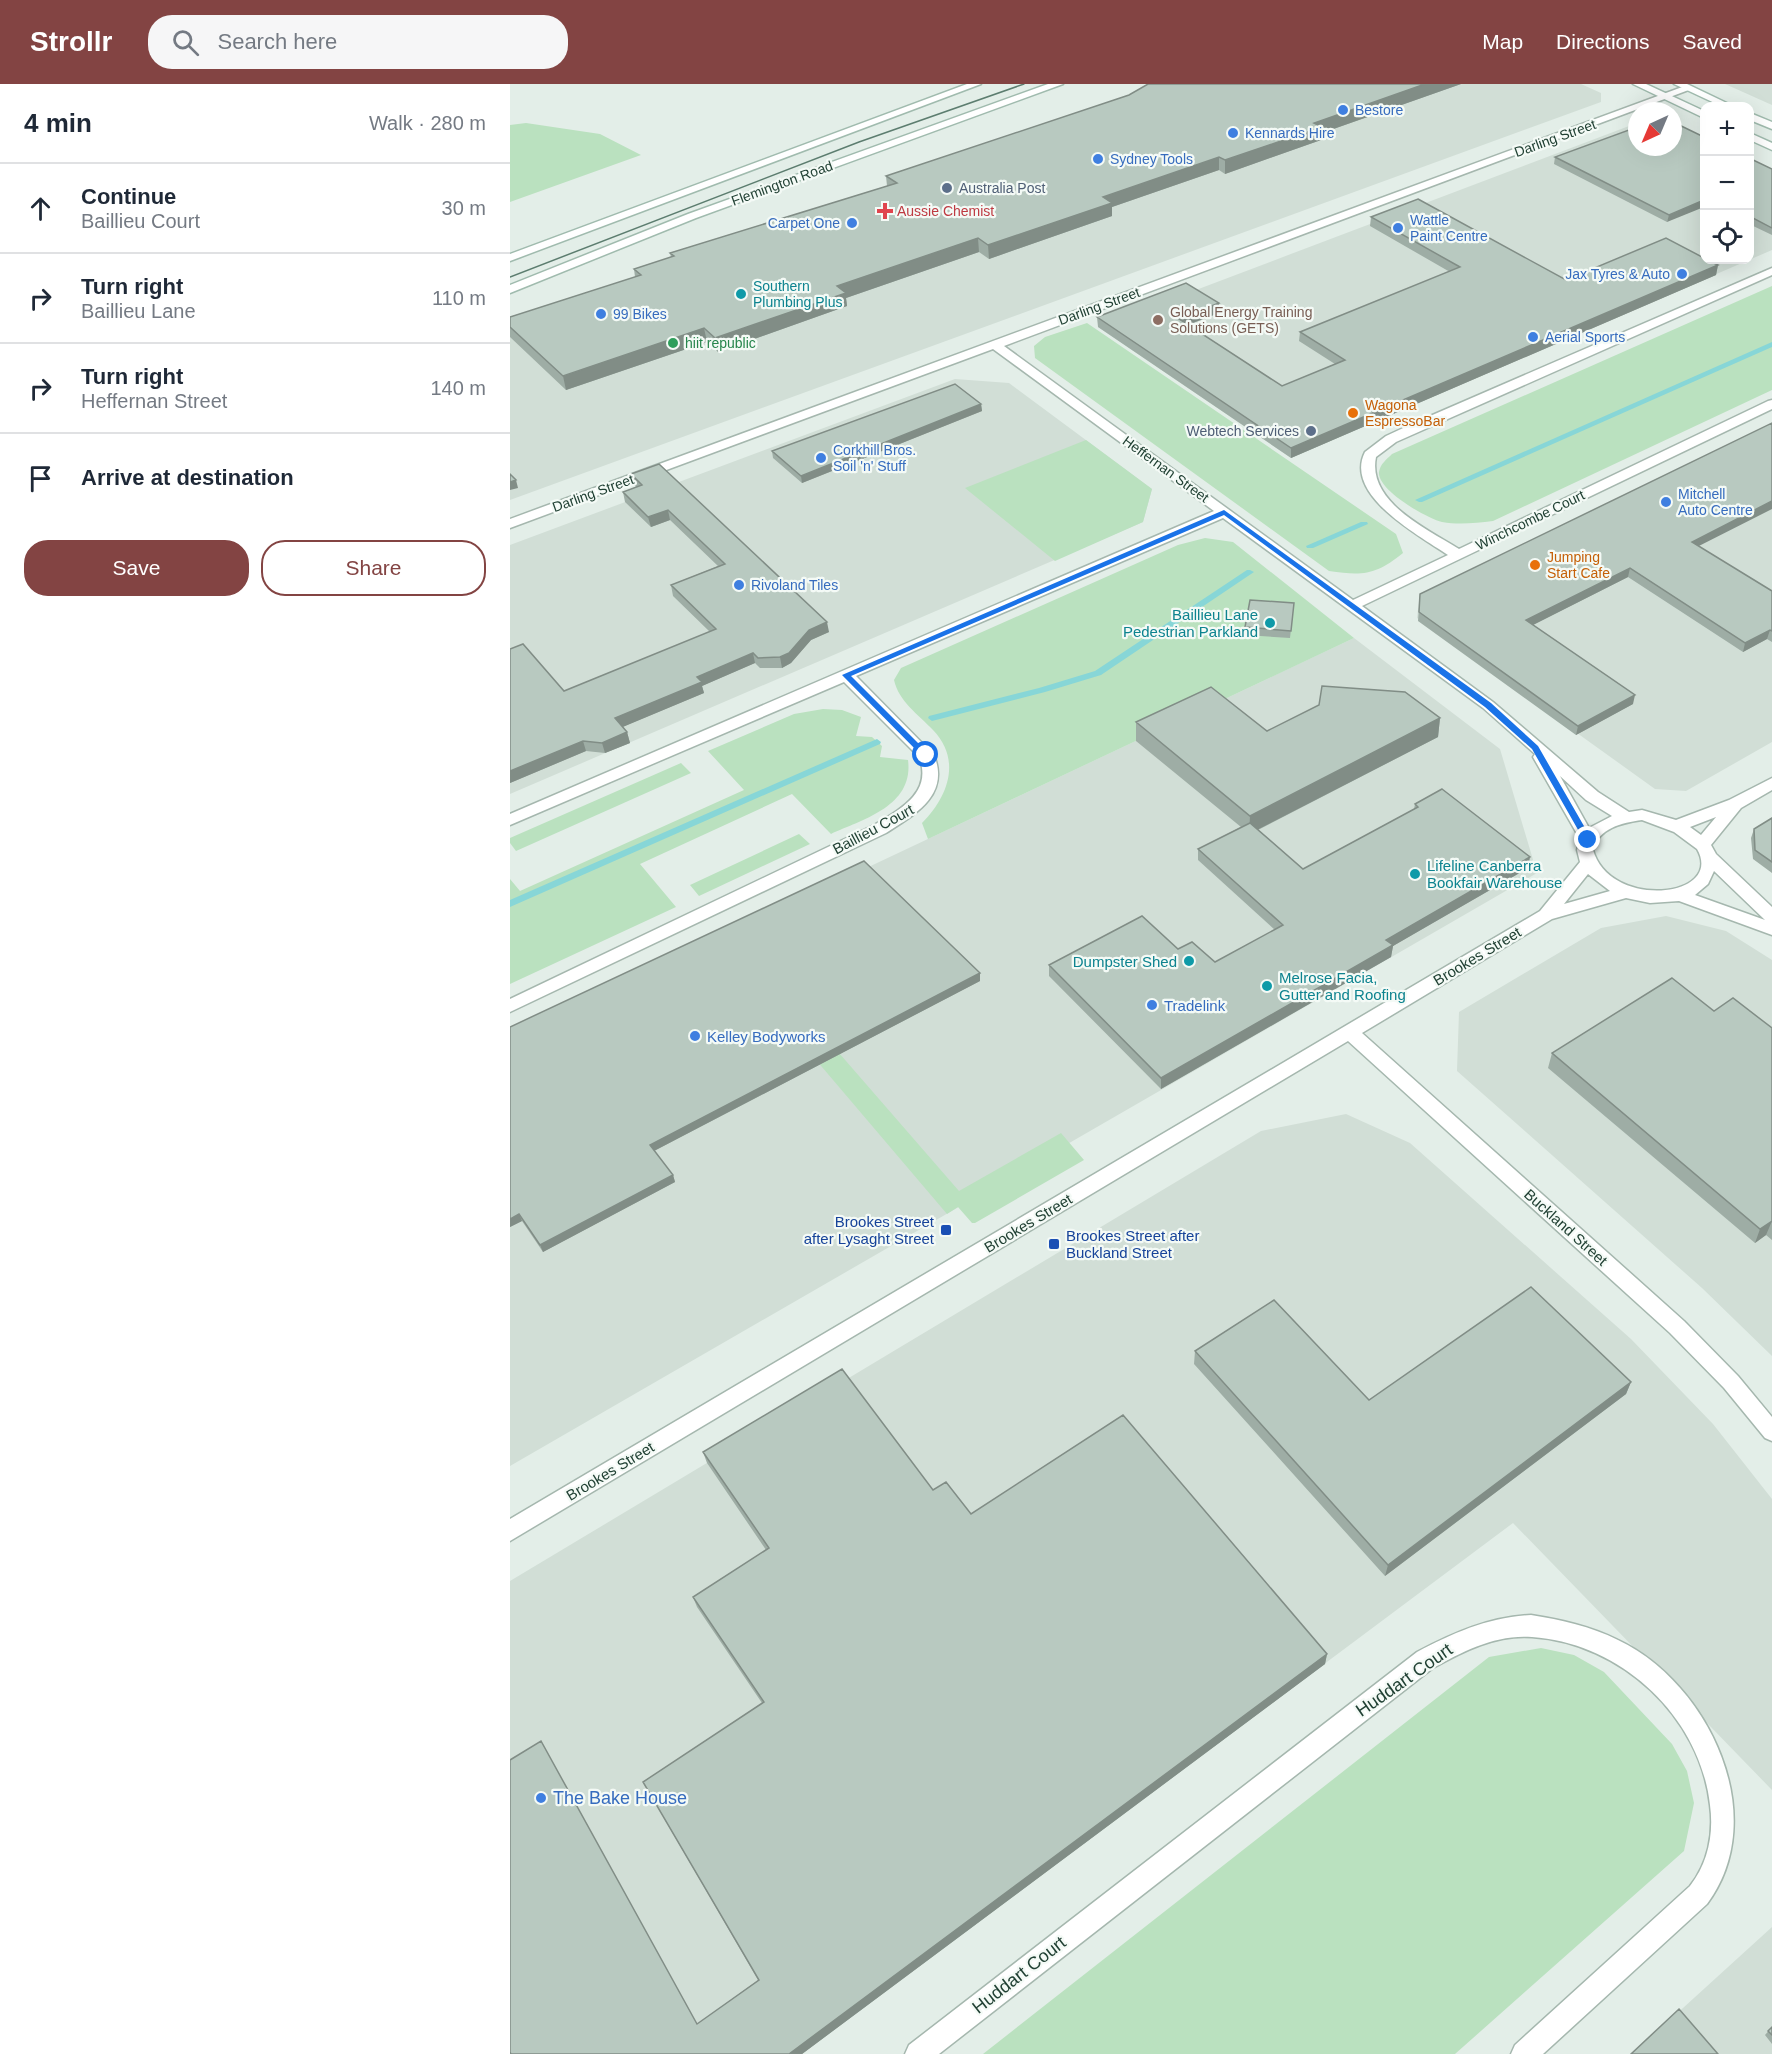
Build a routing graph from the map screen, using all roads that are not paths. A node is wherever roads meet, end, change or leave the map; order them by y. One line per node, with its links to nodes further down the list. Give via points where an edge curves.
1 (976, 84): 12 (street, Flemington Road)
2 (1058, 84): 14 (street, Flemington Road, via 714,208)
3 (1638, 84): 5 (street)
4 (1684, 86): 5 (street, Darling Street); 6 (street)
5 (1666, 97): 7 (street); 15 (street, Darling Street)
6 (1719, 102)
7 (1700, 113)
8 (1754, 118): 9 (street)
9 (1772, 126)
10 (1754, 138): 11 (street)
11 (1772, 147)
12 (510, 258)
13 (1772, 271): 19 (street, Winchcombe Court, via 1419,426 1391,439 1370,455 1368,474 1378,496)
14 (510, 289)
15 (995, 345): 17 (street, Heffernan Street); 18 (street, Darling Street)
16 (1772, 404): 19 (street, Winchcombe Court)
17 (1224, 512): 20 (street, Heffernan Street); 21 (street)
18 (510, 524)
19 (1458, 555): 20 (street)
20 (1352, 606): 22 (street, Heffernan Street, via 1488,705)
21 (846, 675): 26 (street); 36 (street, Baillieu Court, via 926,755 931,765 929,786 919,804 880,829)
22 (1535, 748): 25 (street, Heffernan Street, via 1592,796); 28 (street, Heffernan Street)
23 (1772, 783): 24 (street)
24 (1735, 804): 27 (street); 29 (street)
25 (1624, 816): 27 (street); 28 (street, via 1595,829)
26 (510, 820)
27 (1678, 825): 29 (street)
28 (1588, 840): 30 (street)
29 (1704, 850): 32 (street, via 1708,867 1703,879); 34 (street)
30 (1589, 862): 31 (street, via 1597,874); 33 (street, Brookes Street)
31 (1626, 892): 32 (street); 33 (street, Brookes Street)
32 (1678, 895): 35 (street)
33 (1546, 915): 37 (street, Brookes Street)
34 (1772, 916)
35 (1772, 929)
36 (510, 1006)
37 (1350, 1032): 38 (street, Buckland Street, via 1677,1327 1731,1382); 39 (street, Brookes Street)
38 (1772, 1432)
39 (510, 1530)
40 (918, 2054): 41 (street, Huddart Court, via 1425,1660 1461,1639 1495,1629 1532,1626 1566,1630 1599,1642 1638,1663 1672,1694 1698,1728 1714,1767 1724,1829 1717,1866 1687,1910)
41 (1524, 2054)

